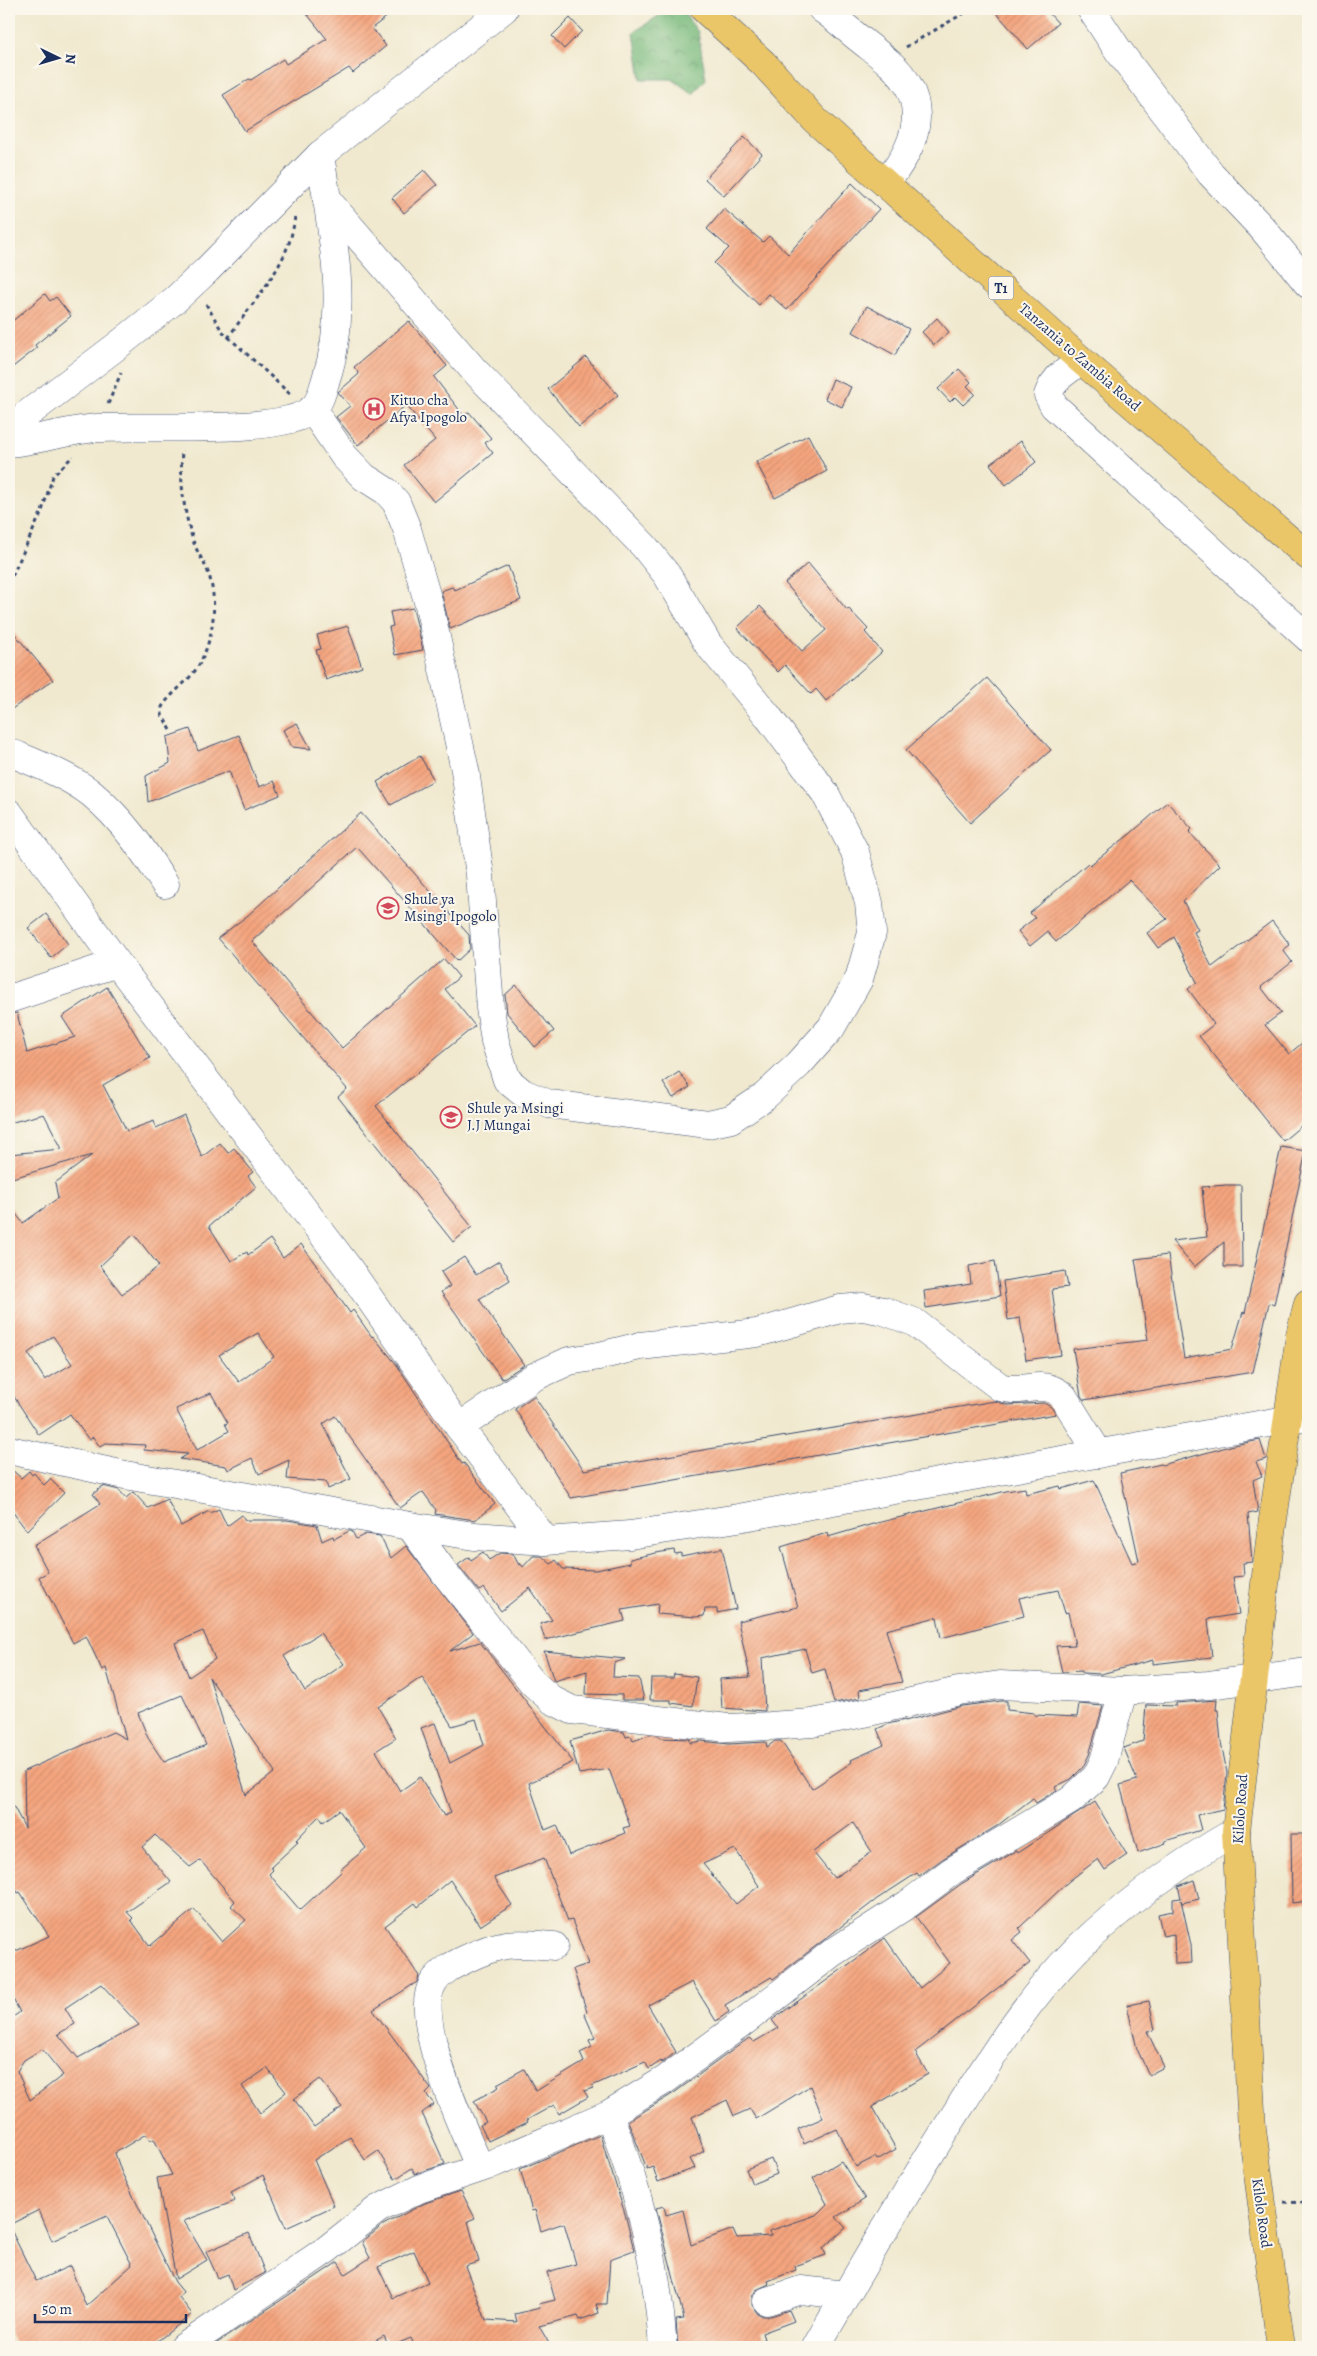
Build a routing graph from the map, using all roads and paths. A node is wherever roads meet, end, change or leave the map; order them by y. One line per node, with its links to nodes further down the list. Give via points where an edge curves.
1 (504, 9): 7 (street)
2 (704, 9): 8 (main road, Tanzania to Zambia Road / T1, via 763,63 815,120)
3 (822, 9): 6 (street)
4 (971, 9): 6 (path, via 914,44)
5 (1091, 9): 12 (street, via 1206,167)
6 (883, 57): 8 (street, via 908,84 916,106 913,141 902,164)
7 (320, 155): 9 (street); 10 (street)
8 (886, 182): 14 (main road, Tanzania to Zambia Road / T1)
9 (291, 185): 11 (street); 13 (path, via 295,217 291,241 281,263)
10 (327, 200): 16 (street, via 338,278 338,324 334,357 322,394); 16 (street, via 472,370 644,546 667,575 708,644 826,793 855,852 869,903 872,933 859,979 831,1028 799,1064 765,1096 731,1119 708,1124 549,1104 523,1093 507,1080 494,1041 480,875 465,770 430,605 396,502 344,456)
11 (195, 281): 13 (path, via 214,320); 18 (street, via 118,346)
12 (1308, 284)
13 (228, 338): 16 (path)
14 (1081, 360): 21 (main road, Tanzania to Zambia Road / T1); 23 (street, via 1052,386 1048,396 1054,406)
15 (124, 367): 19 (path)
16 (310, 410): 17 (street, via 268,424)
17 (183, 427): 19 (street); 24 (path, via 181,490 192,539 213,593 213,613 210,640 202,660 194,674 162,708 164,720)
18 (9, 428)
19 (97, 428): 20 (street); 22 (path, via 89,441 52,476 42,510)
20 (9, 443)
21 (1308, 556)
22 (9, 583)
23 (1308, 638)
24 (171, 730)
25 (9, 752): 27 (street, via 44,766 91,793 120,822)
26 (9, 813): 28 (street)
27 (165, 884)
28 (117, 962): 29 (street); 33 (street, via 349,1269)
29 (9, 999)
30 (1308, 1303): 31 (main road, Kilolo Road)
31 (1304, 1335): 32 (main road, Kilolo Road)
32 (1298, 1418): 35 (street); 39 (main road, Kilolo Road)
33 (459, 1427): 35 (street, via 534,1377 564,1362 640,1346 757,1333 840,1309 862,1307 914,1322 1000,1386 1055,1389 1064,1396); 37 (street)
34 (9, 1450): 36 (street, via 125,1475)
35 (1099, 1454): 37 (street, via 630,1535)
36 (410, 1526): 37 (street, via 474,1536); 40 (street, via 533,1683 552,1700 572,1710 728,1728 812,1723 1000,1685)
37 (546, 1541)
38 (1308, 1672): 39 (street)
39 (1255, 1678): 40 (street); 41 (main road, Kilolo Road)
40 (1123, 1691): 43 (street, via 1104,1760 1088,1787 952,1871 812,1968 665,2080)
41 (1236, 1831): 45 (street, via 1165,1875 1112,1918 1076,1951 1035,1997 982,2071); 50 (main road, Kilolo Road, via 1252,2129)
42 (554, 1946): 44 (street, via 508,1943 446,1969 432,1984 427,2000 429,2024 446,2086)
43 (609, 2114): 44 (street); 48 (street, via 630,2168 650,2244)
44 (480, 2168): 47 (street, via 419,2189 378,2209 326,2250)
45 (845, 2295): 46 (street, via 801,2290); 49 (street)
46 (767, 2301)
47 (184, 2347)
48 (663, 2347)
49 (816, 2347)
50 (1282, 2347)

